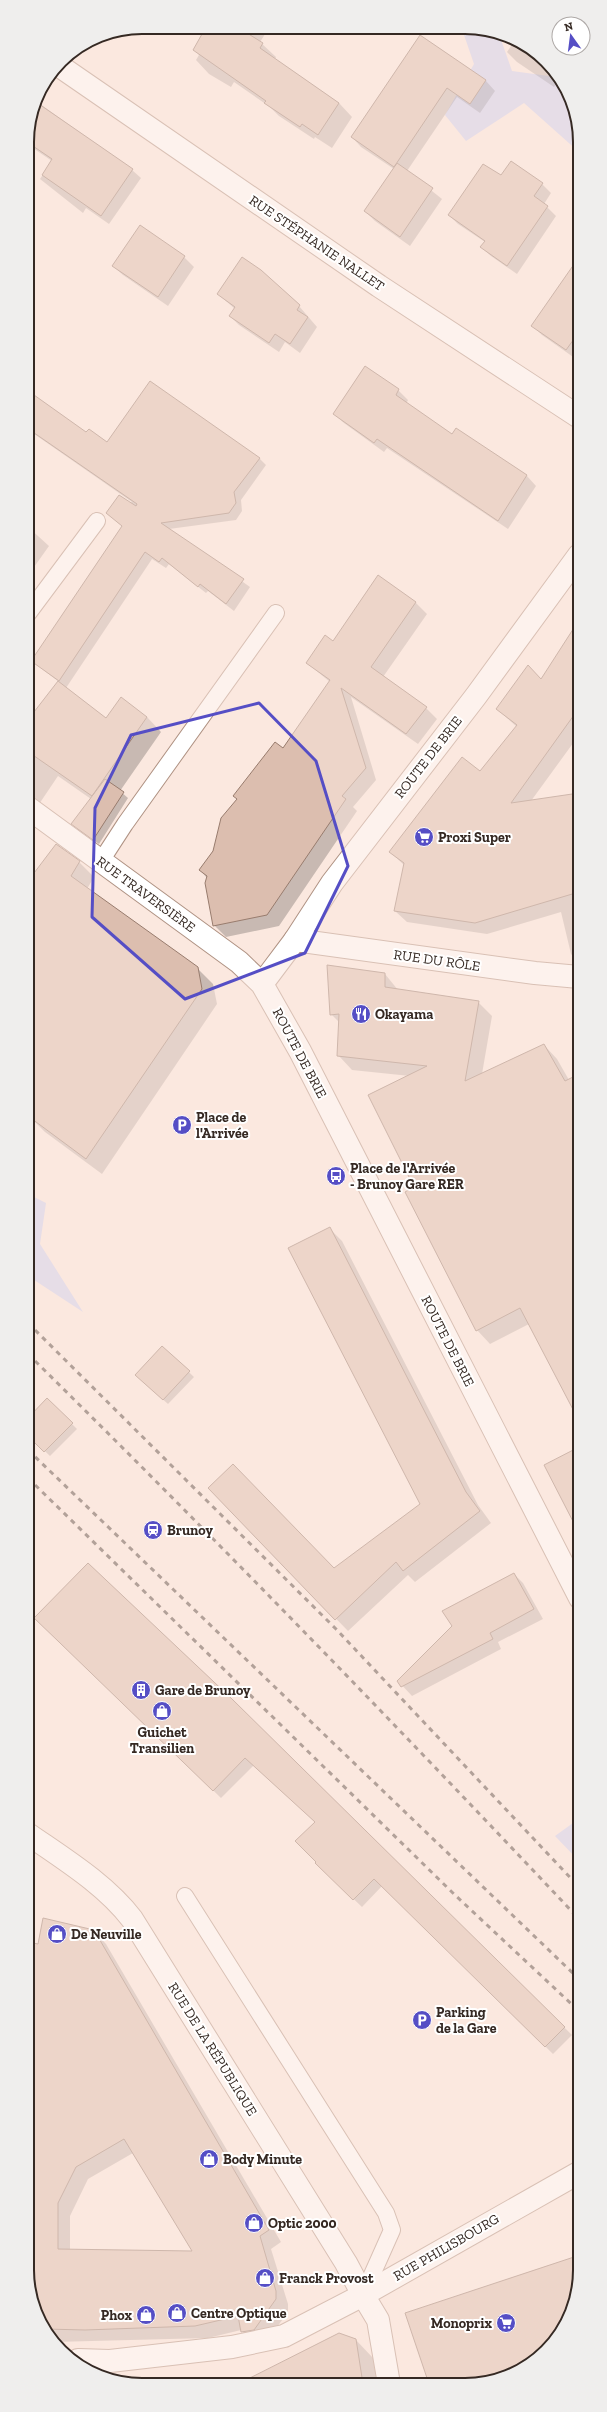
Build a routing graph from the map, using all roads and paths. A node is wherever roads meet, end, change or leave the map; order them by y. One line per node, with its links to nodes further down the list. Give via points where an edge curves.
1 (63, 69): 2 (street, RUE STÉPHANIE NALLET, via 379,286)
2 (573, 413)
3 (97, 521): 5 (lane)
4 (573, 563): 9 (street, ROUTE DE BRIE, via 476,696 332,883)
5 (34, 606)
6 (276, 613): 8 (lane)
7 (34, 811): 8 (street, RUE TRAVERSIÈRE)
8 (101, 861): 11 (street, RUE TRAVERSIÈRE, via 239,962)
9 (295, 940): 10 (street, RUE DU RÔLE); 11 (street, ROUTE DE BRIE)
10 (573, 976)
11 (262, 984): 12 (street, ROUTE DE BRIE, via 300,1051)
12 (573, 1584)
13 (34, 1838): 16 (street, RUE DE LA RÉPUBLIQUE, via 79,1870 123,1907 132,1919 346,2263)
14 (185, 1896): 16 (lane, via 386,2214 392,2230)
15 (573, 2176): 16 (street, RUE PHILISBOURG)
16 (363, 2295): 17 (street, RUE PHILISBOURG, via 284,2336 225,2348 110,2361); 18 (street, RUE DE LA RÉPUBLIQUE, via 378,2320)
17 (82, 2360)
18 (388, 2378)

